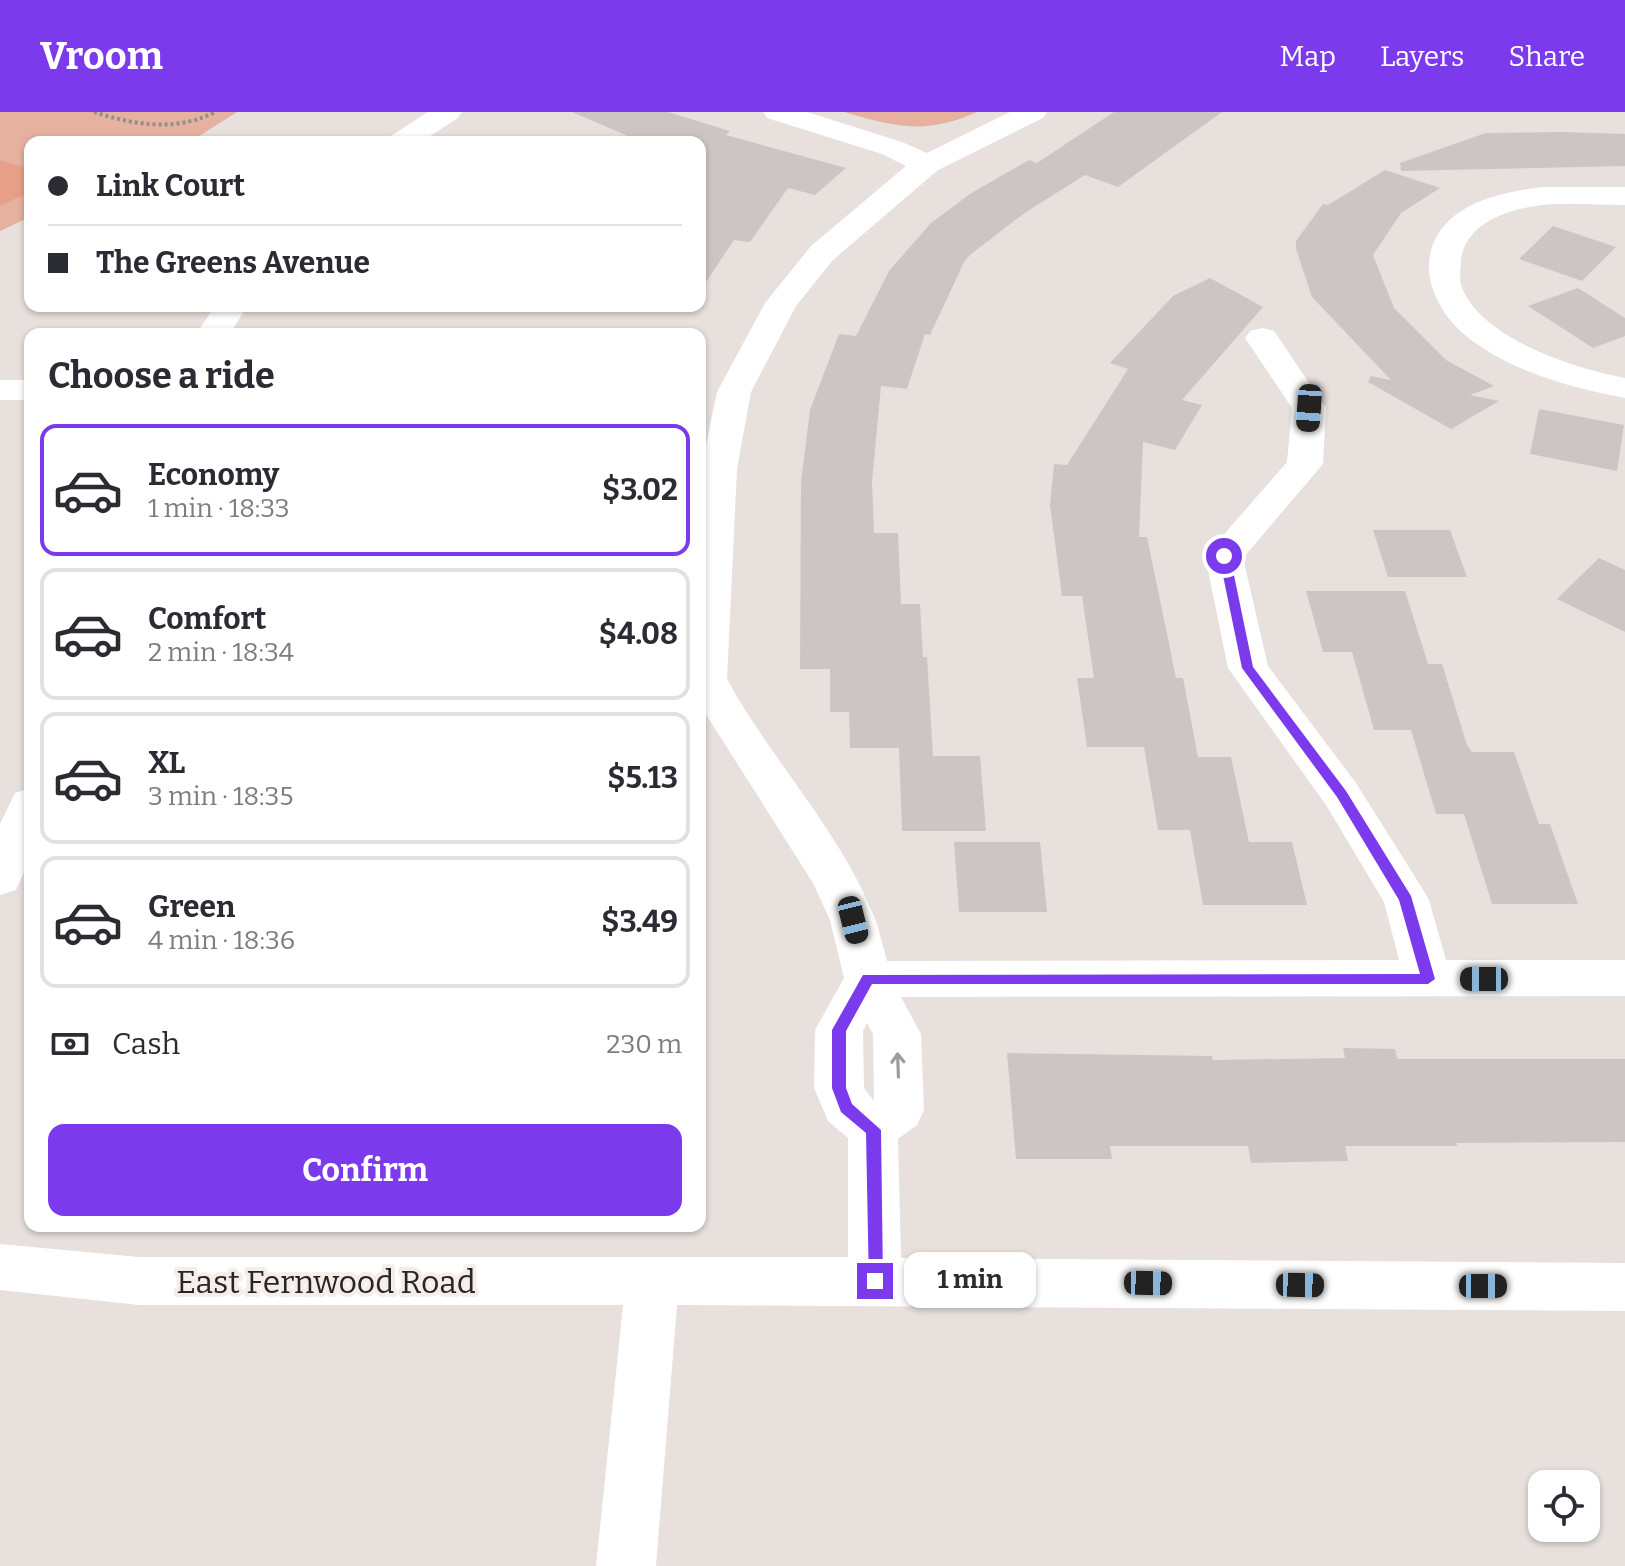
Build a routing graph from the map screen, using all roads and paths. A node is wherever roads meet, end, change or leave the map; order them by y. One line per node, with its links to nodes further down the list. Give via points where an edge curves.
1 (94, 112): 2 (path, via 169,125)
2 (215, 112)
3 (448, 112): 6 (street)
4 (777, 112): 7 (street)
5 (1033, 112): 7 (street)
6 (410, 136)
7 (927, 164): 13 (street, via 822,253)
8 (1625, 196): 10 (street, via 1550,196 1500,205 1455,232 1443,263 1447,292 1487,337 1559,372)
9 (1262, 338): 22 (street, via 1309,408 1305,464 1224,556 1248,668 1341,794 1406,900)
10 (1625, 388)
11 (0, 390): 12 (street)
12 (24, 390)
13 (717, 391): 14 (street, via 719,469)
14 (706, 651)
15 (706, 682): 21 (street, via 833,877 853,920)
16 (0, 787): 17 (street)
17 (24, 787)
18 (24, 819): 19 (street)
19 (0, 878)
20 (1625, 978): 22 (street)
21 (868, 979): 22 (street); 24 (street, via 897,1034 898,1047 899,1110 873,1130)
22 (1428, 979)
23 (0, 1267): 25 (street, East Fernwood Road, via 139,1281)
24 (875, 1281): 25 (street, East Fernwood Road); 26 (street, East Fernwood Road)
25 (652, 1282): 27 (street)
26 (1625, 1287)
27 (626, 1566)

